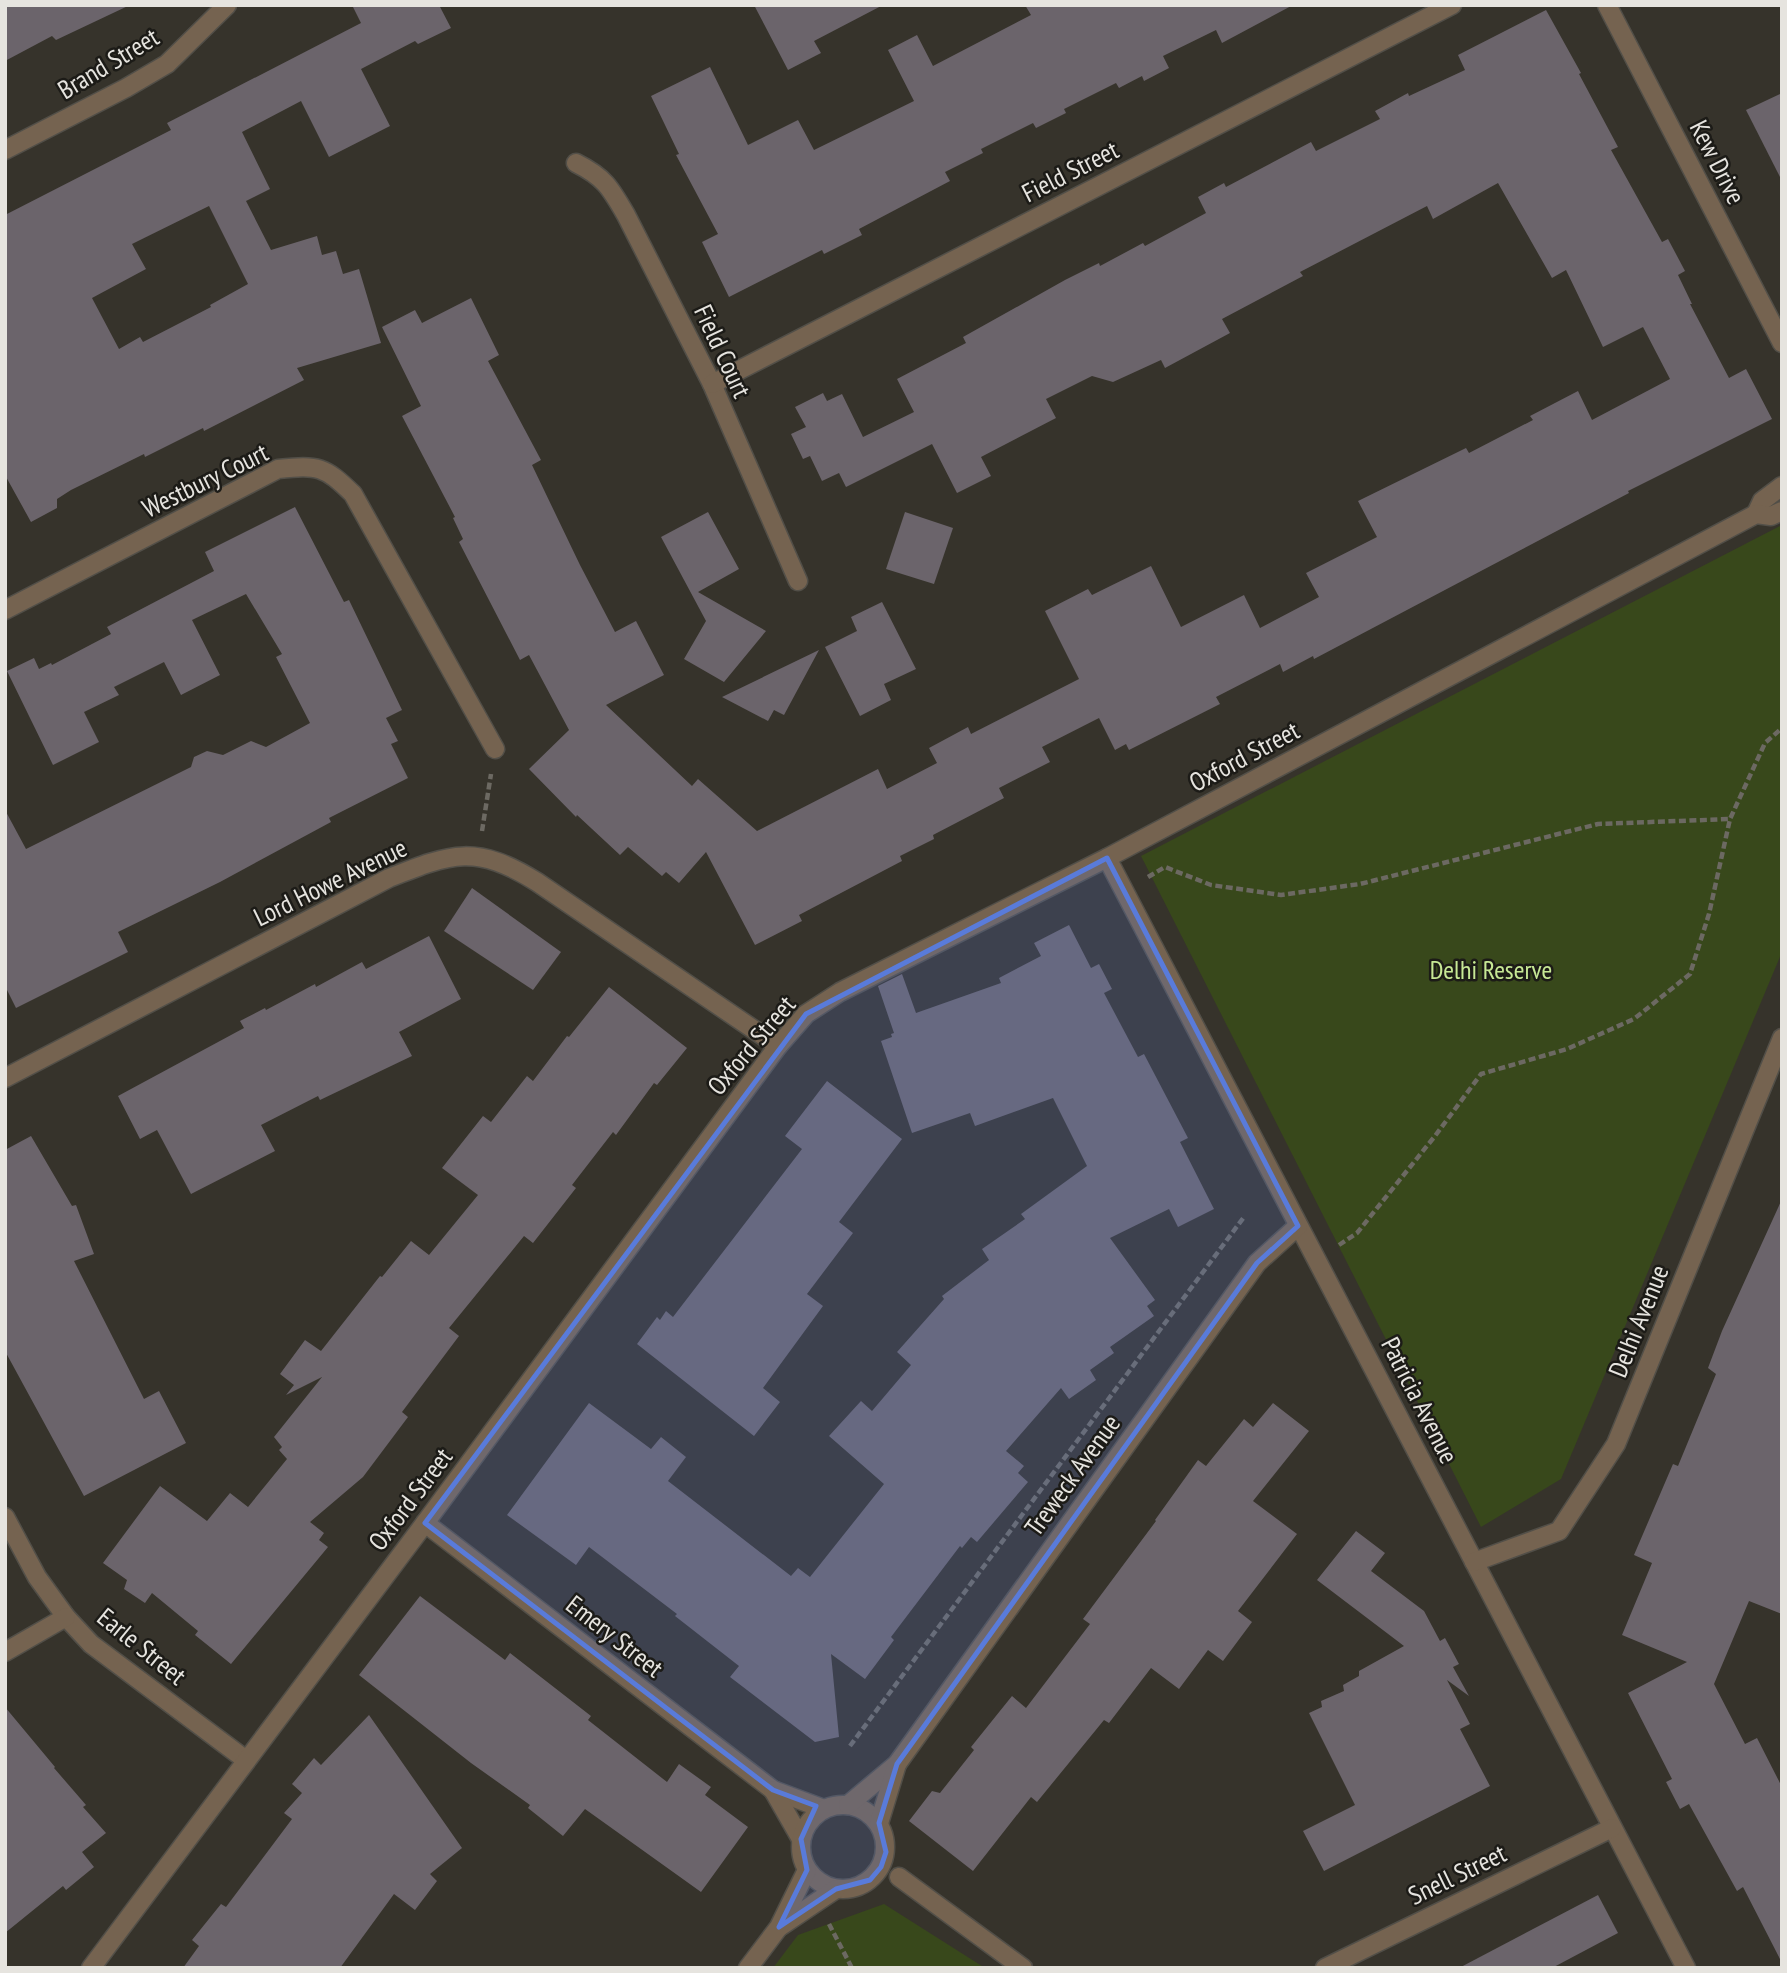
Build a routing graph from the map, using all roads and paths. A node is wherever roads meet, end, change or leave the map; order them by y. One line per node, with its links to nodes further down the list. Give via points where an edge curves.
1 (227, 5): 4 (street, Brand Street, via 167,64)
2 (1452, 5): 9 (street, Field Street)
3 (1607, 5): 6 (street, Kew Drive)
4 (5, 150)
5 (576, 163): 9 (street, Field Court, via 596,173 612,191)
6 (1782, 343)
7 (1782, 349): 8 (street)
8 (1782, 357)
9 (712, 384): 13 (street, Field Court)
10 (1782, 486): 12 (street, Oxford Street, via 1762,501)
11 (1782, 510): 12 (street, Oxford Street, via 1771,516)
12 (1756, 514): 19 (street, Oxford Street)
13 (797, 581)
14 (5, 610): 16 (street, Westbury Court, via 278,469 310,466 331,473 353,494)
15 (1782, 728): 17 (path, via 1765,743)
16 (495, 749): 18 (path)
17 (1730, 819): 20 (path, via 1598,824 1360,884 1281,895 1211,885 1165,867); 26 (path, via 1690,974 1634,1019 1567,1049 1481,1074 1357,1233)
18 (478, 856): 22 (street, Lord Howe Avenue, via 510,865 537,881); 23 (street, Lord Howe Avenue, via 440,858 389,878)
19 (1107, 858): 20 (street, Patricia Avenue); 22 (street, Oxford Street, via 841,992 806,1014)
20 (1125, 892): 25 (street, Patricia Avenue)
21 (1782, 1038): 29 (street, Delhi Avenue, via 1616,1444 1559,1531)
22 (778, 1046): 28 (street, Oxford Street)
23 (5, 1078)
24 (1244, 1217): 32 (path)
25 (1298, 1226): 29 (street, Patricia Avenue); 34 (street, Treweck Avenue, via 1256,1263)
26 (1338, 1245)
27 (5, 1517): 30 (street, Earle Street, via 37,1577)
28 (425, 1523): 33 (street, Oxford Street); 35 (street, Emery Street)
29 (1474, 1562): 39 (street, Patricia Avenue)
30 (66, 1617): 31 (street); 33 (street, Earle Street, via 91,1644)
31 (5, 1652)
32 (850, 1746)
33 (246, 1760): 46 (street, Oxford Street)
34 (897, 1764): 36 (street, Treweck Avenue); 38 (street, Treweck Avenue)
35 (773, 1790): 37 (street, Emery Street); 40 (street, Emery Street)
36 (849, 1805): 37 (street); 38 (street)
37 (824, 1809): 40 (street, via 809,1822)
38 (878, 1823): 43 (street, via 886,1852 881,1867 854,1889)
39 (1612, 1828): 50 (street, Snell Street); 51 (street, Patricia Avenue)
40 (801, 1839): 41 (street)
41 (807, 1870): 43 (street, via 819,1883); 45 (street)
42 (898, 1877): 49 (street)
43 (836, 1889): 44 (street)
44 (809, 1906): 45 (street); 48 (path, via 827,1920)
45 (779, 1927): 47 (street)
46 (91, 1968)
47 (748, 1968)
48 (852, 1968)
49 (1023, 1968)
50 (1325, 1968)
51 (1686, 1968)

